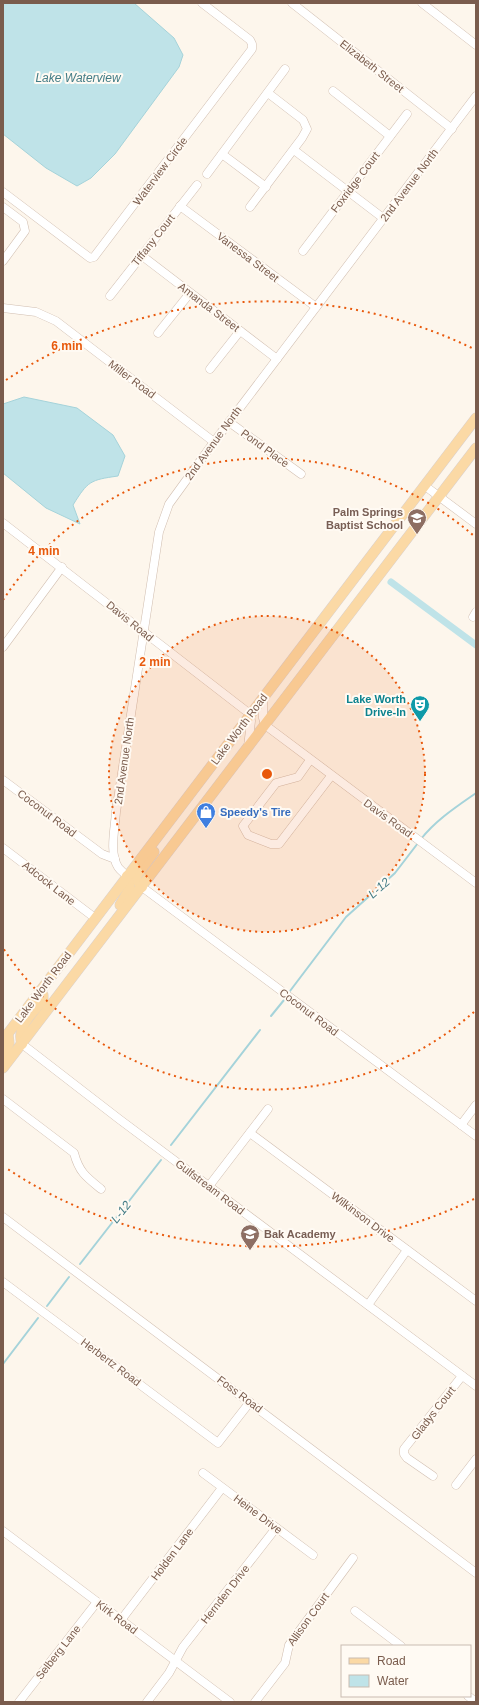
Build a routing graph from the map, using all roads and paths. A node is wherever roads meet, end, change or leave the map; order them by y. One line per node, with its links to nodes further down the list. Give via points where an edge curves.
1 (202, 3): 18 (street, Waterview Circle, via 250,40 252,49 94,257 90,258)
2 (292, 3): 10 (street, Elizabeth Street)
3 (422, 3): 4 (street)
4 (476, 45)
5 (285, 69): 7 (street)
6 (333, 91): 11 (street)
7 (268, 93): 12 (street, via 306,124 306,133); 13 (street)
8 (476, 96): 10 (street, 2nd Avenue North)
9 (407, 114): 11 (street, Foxridge Court)
10 (452, 128): 22 (street, 2nd Avenue North)
11 (390, 136): 17 (street, Foxridge Court)
12 (294, 150): 16 (street); 17 (street)
13 (222, 154): 14 (street); 16 (street)
14 (207, 174)
15 (197, 185): 19 (street, Tiffany Court)
16 (266, 187): 21 (street)
17 (348, 191): 22 (street); 23 (street, Foxridge Court)
18 (3, 192)
19 (180, 206): 24 (street, Tiffany Court); 29 (street, Vanessa Street)
20 (3, 207): 25 (street, via 23,222 25,231)
21 (250, 208)
22 (384, 218): 29 (street, 2nd Avenue North)
23 (303, 250)
24 (141, 255): 26 (street, Amanda Street); 27 (street, Tiffany Court)
25 (3, 261)
26 (190, 293): 30 (street, Amanda Street); 31 (street)
27 (110, 296)
28 (3, 308): 36 (street, Miller Road, via 36,312 56,321)
29 (316, 308): 32 (street, 2nd Avenue North)
30 (240, 331): 32 (street, Amanda Street); 33 (street)
31 (158, 333)
32 (276, 359): 35 (street, 2nd Avenue North)
33 (210, 369)
34 (476, 418): 39 (main road, Lake Worth Road)
35 (229, 422): 36 (street, 2nd Avenue North); 38 (street, Pond Place)
36 (214, 442): 44 (street, 2nd Avenue North, via 169,504 164,517 159,532)
37 (476, 448): 40 (main road, Lake Worth Road)
38 (301, 474)
39 (425, 486): 40 (street); 46 (main road, Lake Worth Road)
40 (439, 497): 42 (street); 48 (main road, Lake Worth Road)
41 (3, 523): 43 (street, Davis Road)
42 (476, 524)
43 (62, 567): 44 (street, Davis Road); 45 (street)
44 (143, 630): 47 (street, Davis Road); 55 (street, 2nd Avenue North, via 116,812)
45 (3, 647)
46 (263, 697): 47 (main road, Lake Worth Road); 48 (street)
47 (250, 714): 49 (street); 53 (main road, Lake Worth Road)
48 (265, 725): 49 (main road, Lake Worth Road); 50 (street, Davis Road)
49 (248, 748): 58 (main road, Lake Worth Road)
50 (310, 760): 51 (street, Davis Road); 51 (street, via 298,777 276,783 243,826 248,835 270,844 279,844)
51 (330, 776): 57 (street, Davis Road)
52 (3, 780): 55 (street, Coconut Road, via 103,855)
53 (160, 833): 56 (main road, Lake Worth Road); 58 (main road, via 154,852 137,875 137,883)
54 (3, 848): 59 (street, Adcock Lane)
55 (115, 859): 56 (street, Coconut Road)
56 (127, 876): 59 (main road, Lake Worth Road); 60 (main road, via 130,888 114,912)
57 (476, 883)
58 (142, 887): 60 (main road, Lake Worth Road); 69 (street, Coconut Road)
59 (95, 918): 61 (main road, Lake Worth Road)
60 (111, 926): 63 (main road, Lake Worth Road)
61 (40, 991): 62 (main road, Lake Worth Road); 63 (main road, via 43,1000 21,1028 19,1036)
62 (5, 1035): 64 (main road, via 9,1043)
63 (22, 1044): 65 (main road, Lake Worth Road); 72 (street, Gulfstream Road)
64 (3, 1055)
65 (3, 1068)
66 (3, 1099): 73 (street, via 74,1153 77,1165 85,1177)
67 (476, 1105): 69 (street)
68 (268, 1109): 70 (street)
69 (460, 1125): 71 (street, Coconut Road)
70 (250, 1133): 72 (street); 75 (street, Wilkinson Drive)
71 (476, 1136)
72 (209, 1186): 78 (street, Gulfstream Road)
73 (101, 1189)
74 (3, 1217): 81 (street, Foss Road)
75 (407, 1250): 77 (street, Wilkinson Drive); 78 (street)
76 (3, 1282): 81 (street, Herbertz Road, via 218,1443)
77 (476, 1301)
78 (368, 1305): 79 (street, Gulfstream Road)
79 (462, 1376): 80 (street, Gulfstream Road); 84 (street, Gladys Court, via 404,1449 404,1454 408,1458)
80 (476, 1386)
81 (250, 1402): 91 (street, Foss Road)
82 (476, 1459): 85 (street)
83 (203, 1473): 86 (street, Heine Drive)
84 (433, 1476)
85 (456, 1486)
86 (222, 1488): 87 (street, Heine Drive); 94 (street, Holden Lane)
87 (276, 1528): 89 (street, Heine Drive); 96 (street, Hernden Drive, via 183,1647)
88 (3, 1531): 92 (street, Kirk Road)
89 (313, 1555)
90 (353, 1558): 100 (street, Allison Court, via 289,1645 284,1663)
91 (476, 1573)
92 (97, 1602): 94 (street, Kirk Road); 97 (street, Selberg Lane)
93 (355, 1611): 95 (street)
94 (122, 1620): 96 (street, Kirk Road)
95 (400, 1645)
96 (176, 1661): 98 (street, Hernden Drive); 99 (street, Kirk Road)
97 (19, 1702)
98 (147, 1702)
99 (230, 1702)
100 (255, 1702)

